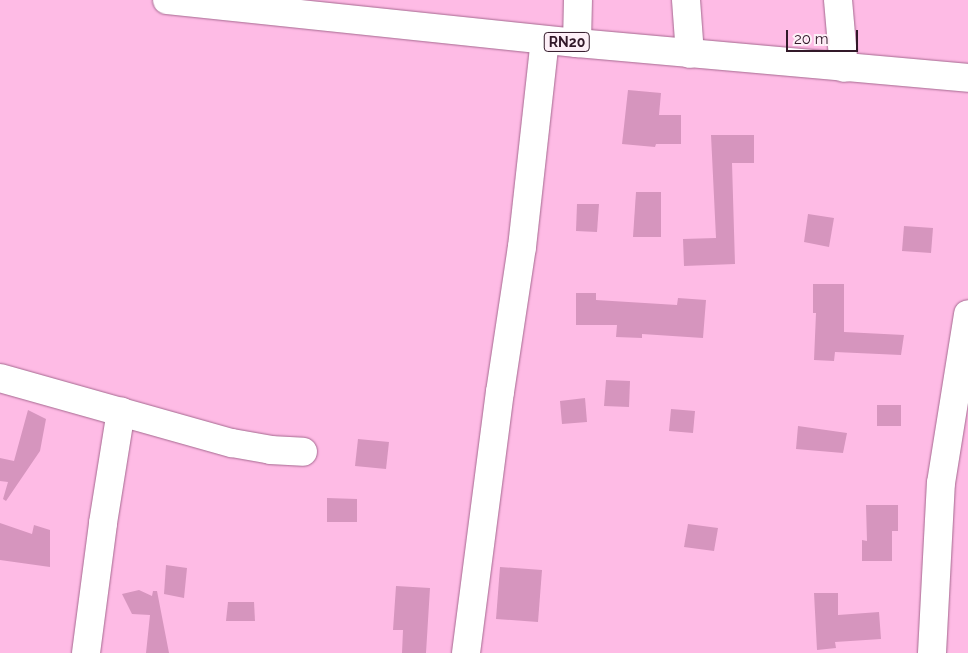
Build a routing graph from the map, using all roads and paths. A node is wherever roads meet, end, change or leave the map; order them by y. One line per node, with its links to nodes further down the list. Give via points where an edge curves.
1 (167, 0): 5 (street, RN20)
2 (578, 0): 6 (street)
3 (686, 0): 7 (street)
4 (838, 0): 8 (street)
5 (545, 40): 6 (street, RN20); 15 (street, via 522,247)
6 (577, 43): 7 (street, RN20)
7 (690, 54): 8 (street, RN20)
8 (844, 68): 9 (street, RN20)
9 (968, 78)
10 (968, 314): 16 (street, via 941,483)
11 (0, 378): 12 (street)
12 (121, 411): 13 (street, via 232,443); 14 (street)
13 (304, 452)
14 (86, 653)
15 (466, 653)
16 (932, 653)

